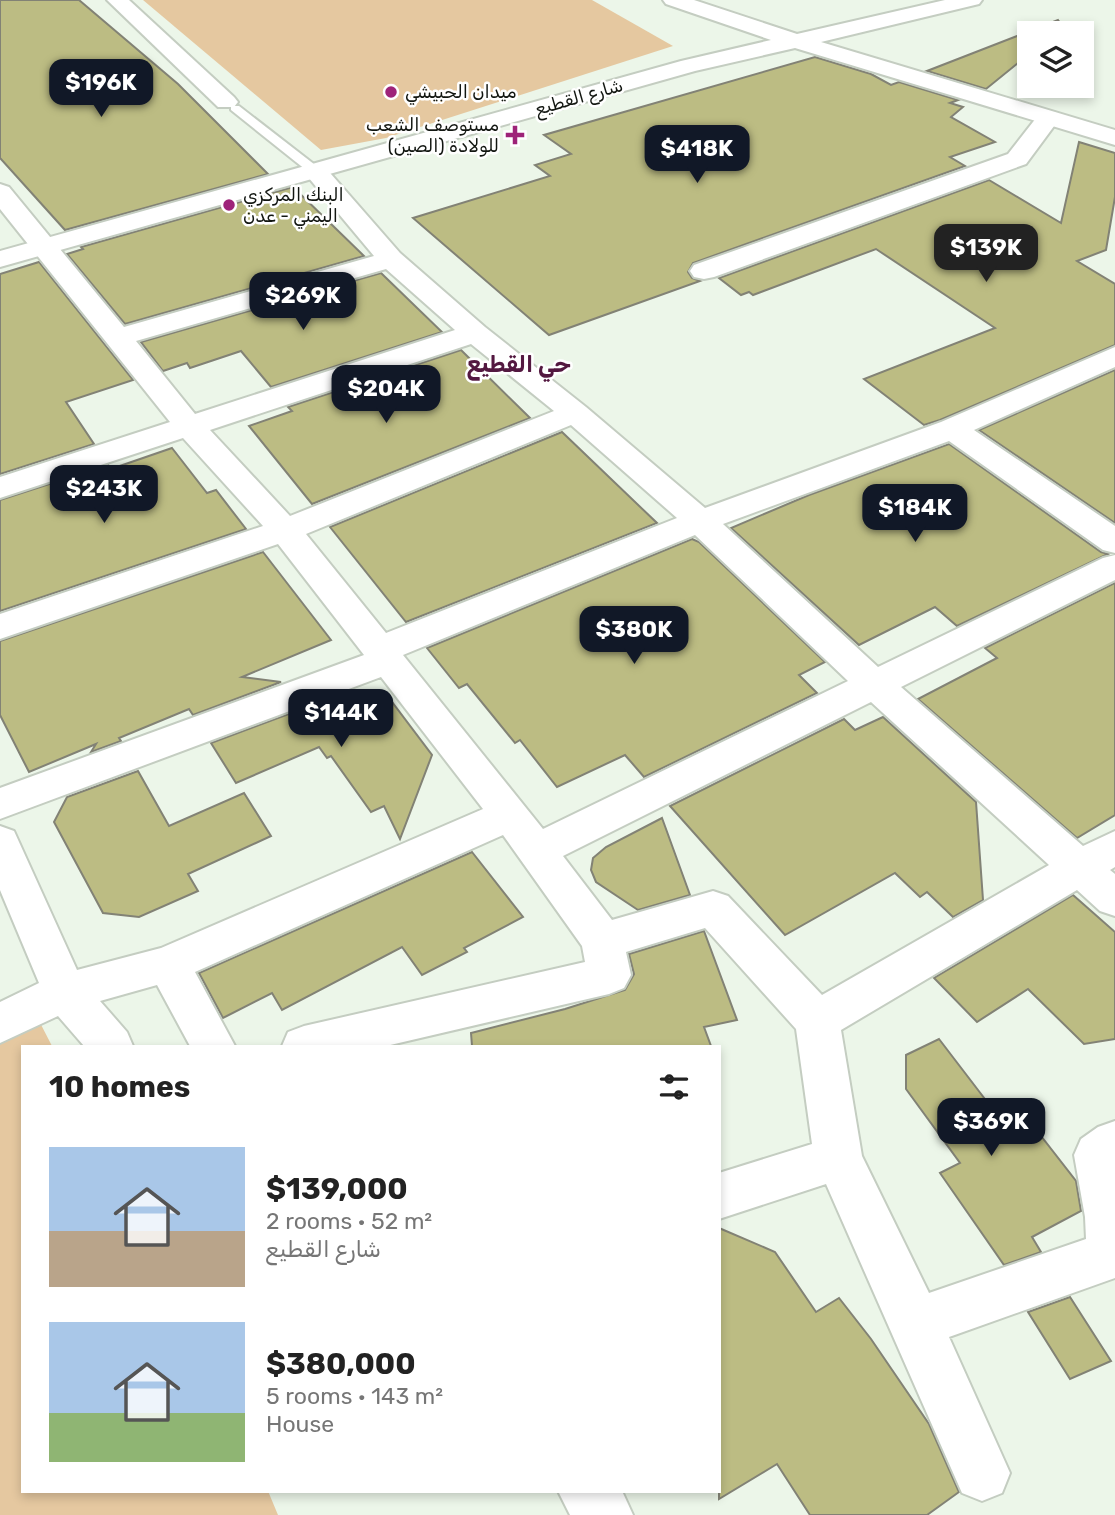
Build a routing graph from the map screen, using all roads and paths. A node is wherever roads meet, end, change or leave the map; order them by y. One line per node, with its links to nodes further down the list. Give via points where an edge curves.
1 (117, 0): 5 (street)
2 (673, 0): 4 (street)
3 (972, 0): 4 (street, شارع القطيع)
4 (795, 41): 6 (street); 8 (street, شارع القطيع, via 689,66)
5 (231, 105): 8 (lane)
6 (1048, 118): 7 (street); 13 (street, via 1017,159)
7 (1115, 138)
8 (315, 172): 10 (street, شارع القطيع); 12 (street)
9 (0, 192): 10 (street)
10 (46, 247): 11 (street, شارع القطيع); 15 (street)
11 (0, 258)
12 (391, 259): 14 (street); 15 (street)
13 (704, 271)
14 (475, 333): 17 (street); 18 (street)
15 (116, 338): 18 (street)
16 (1115, 356): 19 (street)
17 (575, 413): 21 (street); 22 (street)
18 (188, 425): 20 (street); 22 (street)
19 (952, 429): 21 (street); 23 (street)
20 (0, 488)
21 (700, 520): 26 (street); 27 (street)
22 (285, 530): 25 (street); 26 (street)
23 (1115, 542)
24 (1115, 566): 27 (street)
25 (0, 627)
26 (384, 655): 28 (street); 29 (street)
27 (874, 684): 31 (street); 32 (street)
28 (0, 804)
29 (510, 815): 31 (street); 35 (street)
30 (0, 842): 36 (street)
31 (536, 851): 34 (street)
32 (1097, 857): 33 (street); 37 (street)
33 (1115, 898)
34 (603, 941): 37 (street, via 713,908); 41 (street, via 609,975)
35 (168, 964): 36 (street); 40 (street)
36 (65, 992): 38 (street); 39 (street)
37 (817, 1021): 43 (street)
38 (0, 1023)
39 (110, 1045)
40 (212, 1045)
41 (308, 1045)
42 (1115, 1143): 45 (street, via 1098,1155 1110,1217 1111,1255)
43 (838, 1158): 44 (street); 45 (street)
44 (721, 1195)
45 (916, 1323): 46 (street)
46 (982, 1473)
47 (588, 1493): 48 (street)
48 (605, 1515)

